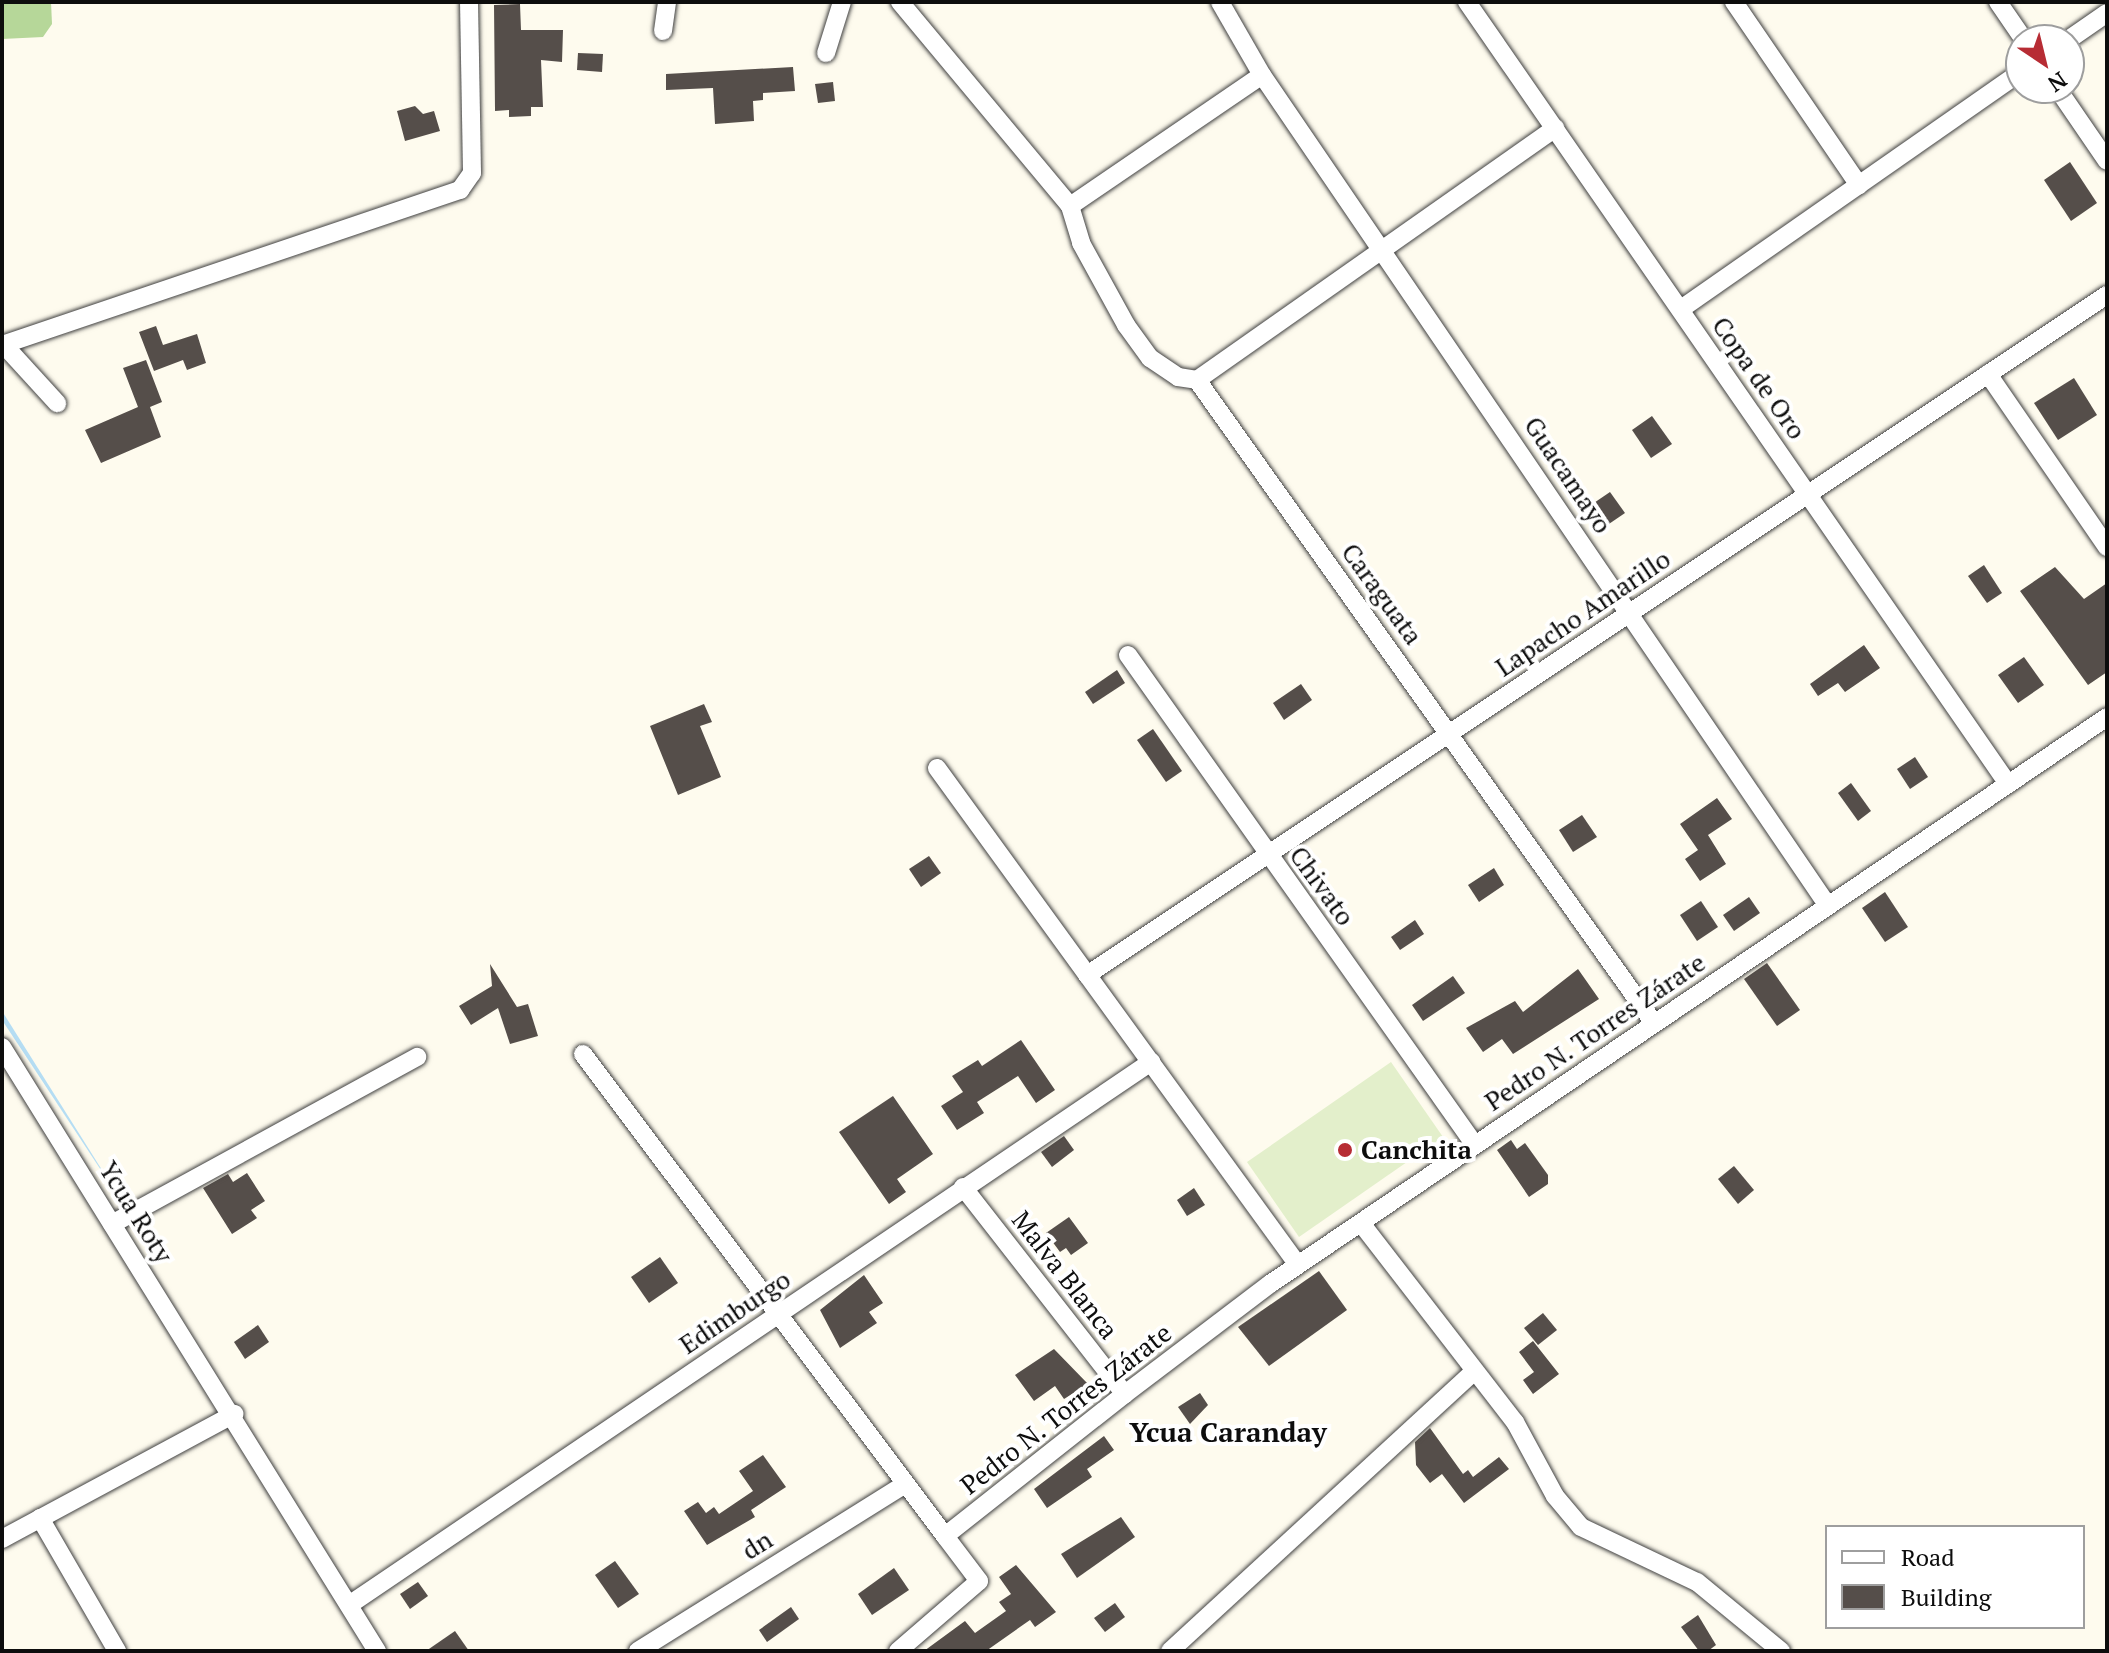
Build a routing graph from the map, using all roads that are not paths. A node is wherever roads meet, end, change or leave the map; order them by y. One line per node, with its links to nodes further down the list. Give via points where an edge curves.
1 (469, 2): 24 (street, via 472,173 460,190)
2 (667, 2): 12 (street)
3 (842, 2): 13 (street)
4 (900, 2): 20 (street)
5 (1220, 2): 14 (street, Guacamayo)
6 (1467, 2): 17 (street, Copa de Oro)
7 (1734, 2): 19 (street)
8 (1998, 2): 10 (street)
9 (2107, 13): 11 (street)
10 (2013, 24)
11 (2085, 28)
12 (663, 31)
13 (826, 53)
14 (1262, 75): 20 (street); 21 (street, Guacamayo)
15 (2005, 83): 19 (street)
16 (2068, 104): 18 (street)
17 (1555, 128): 21 (street); 23 (street, Copa de Oro)
18 (2107, 161)
19 (1859, 185): 23 (street)
20 (1070, 206): 26 (street, via 1081,243 1150,358 1178,377)
21 (1383, 251): 26 (street); 30 (street, Guacamayo)
22 (2107, 295): 25 (street, Lapacho Amarillo)
23 (1681, 309): 28 (street, Copa de Oro)
24 (3, 345): 27 (street)
25 (1988, 374): 28 (street, Lapacho Amarillo); 29 (street)
26 (1197, 380): 33 (street, Caraguata)
27 (57, 403)
28 (1808, 494): 30 (street, Lapacho Amarillo); 35 (street, Copa de Oro)
29 (2107, 547)
30 (1631, 612): 33 (street, Lapacho Amarillo); 37 (street, Guacamayo)
31 (1128, 655): 36 (street, Chivato)
32 (2107, 717): 35 (street, Pedro N. Torres Zárate)
33 (1450, 733): 36 (street, Lapacho Amarillo); 39 (street, Caraguata)
34 (937, 768): 38 (street)
35 (2008, 784): 37 (street, Pedro N. Torres Zárate)
36 (1268, 855): 38 (street, Lapacho Amarillo); 44 (street, Chivato)
37 (1828, 906): 39 (street, Pedro N. Torres Zárate)
38 (1087, 975): 43 (street)
39 (1654, 1023): 44 (street, Pedro N. Torres Zárate)
40 (2, 1047): 47 (street, Ycua Roty)
41 (583, 1054): 49 (street)
42 (417, 1057): 47 (street)
43 (1151, 1062): 45 (street, Edimburgo); 48 (street)
44 (1475, 1145): 46 (street, Pedro N. Torres Zárate)
45 (963, 1187): 49 (street, Edimburgo); 51 (street, Malva Blanca)
46 (1361, 1223): 48 (street, Pedro N. Torres Zárate); 50 (street)
47 (112, 1224): 52 (street, Ycua Roty)
48 (1298, 1265): 51 (street, Pedro N. Torres Zárate)
49 (776, 1316): 53 (street); 57 (street, Edimburgo)
50 (1472, 1373): 62 (street); 63 (street, via 1515,1422 1555,1496 1581,1527 1697,1582)
51 (1125, 1394): 55 (street, Pedro N. Torres Zárate)
52 (231, 1409): 54 (street); 57 (street, Ycua Roty)
53 (905, 1484): 55 (street); 60 (street, dn)
54 (40, 1518): 56 (street); 58 (street)
55 (945, 1536): 61 (street, via 979,1581)
56 (2, 1539)
57 (349, 1605): 59 (street, Ycua Roty)
58 (117, 1651)
59 (377, 1651)
60 (638, 1651)
61 (898, 1651)
62 (1170, 1651)
63 (1781, 1651)

